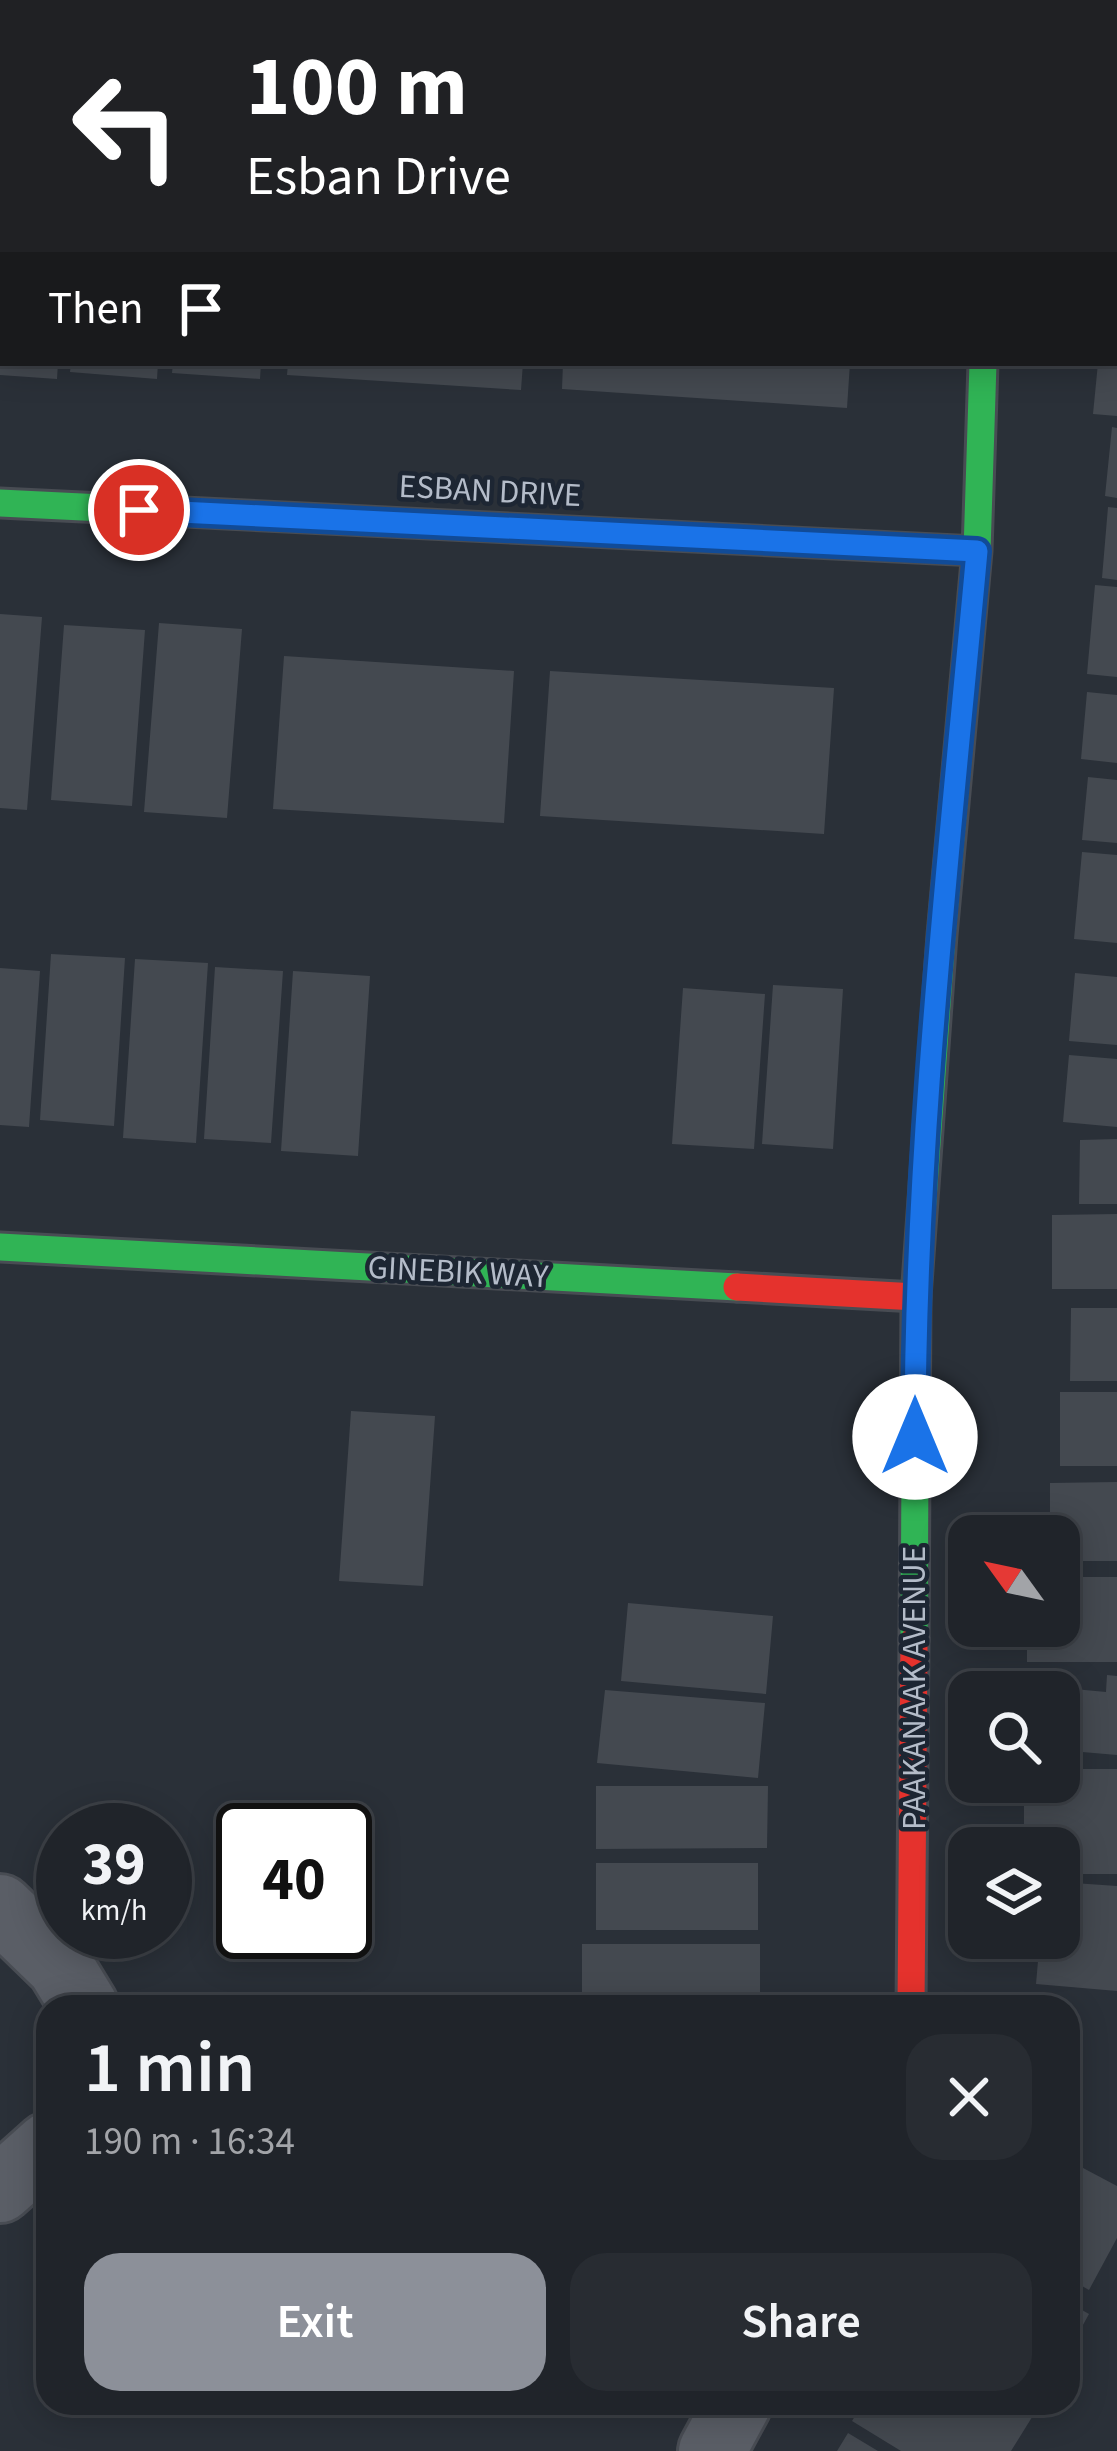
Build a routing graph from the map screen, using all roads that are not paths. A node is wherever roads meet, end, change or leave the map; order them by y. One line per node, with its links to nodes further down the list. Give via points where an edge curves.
1 (983, 366): 3 (street, PAAKANAAK AVENUE)
2 (0, 503): 3 (street, ESBAN DRIVE)
3 (977, 551): 5 (street, PAAKANAAK AVENUE)
4 (0, 1247): 5 (street, GINEBIK WAY)
5 (916, 1297): 8 (street, PAAKANAAK AVENUE)
6 (0, 1908): 7 (street, via 60,1966)
7 (78, 1995)
8 (911, 1995)
9 (36, 2157): 10 (street)
10 (0, 2189)
11 (732, 2415): 12 (street)
12 (712, 2451)

